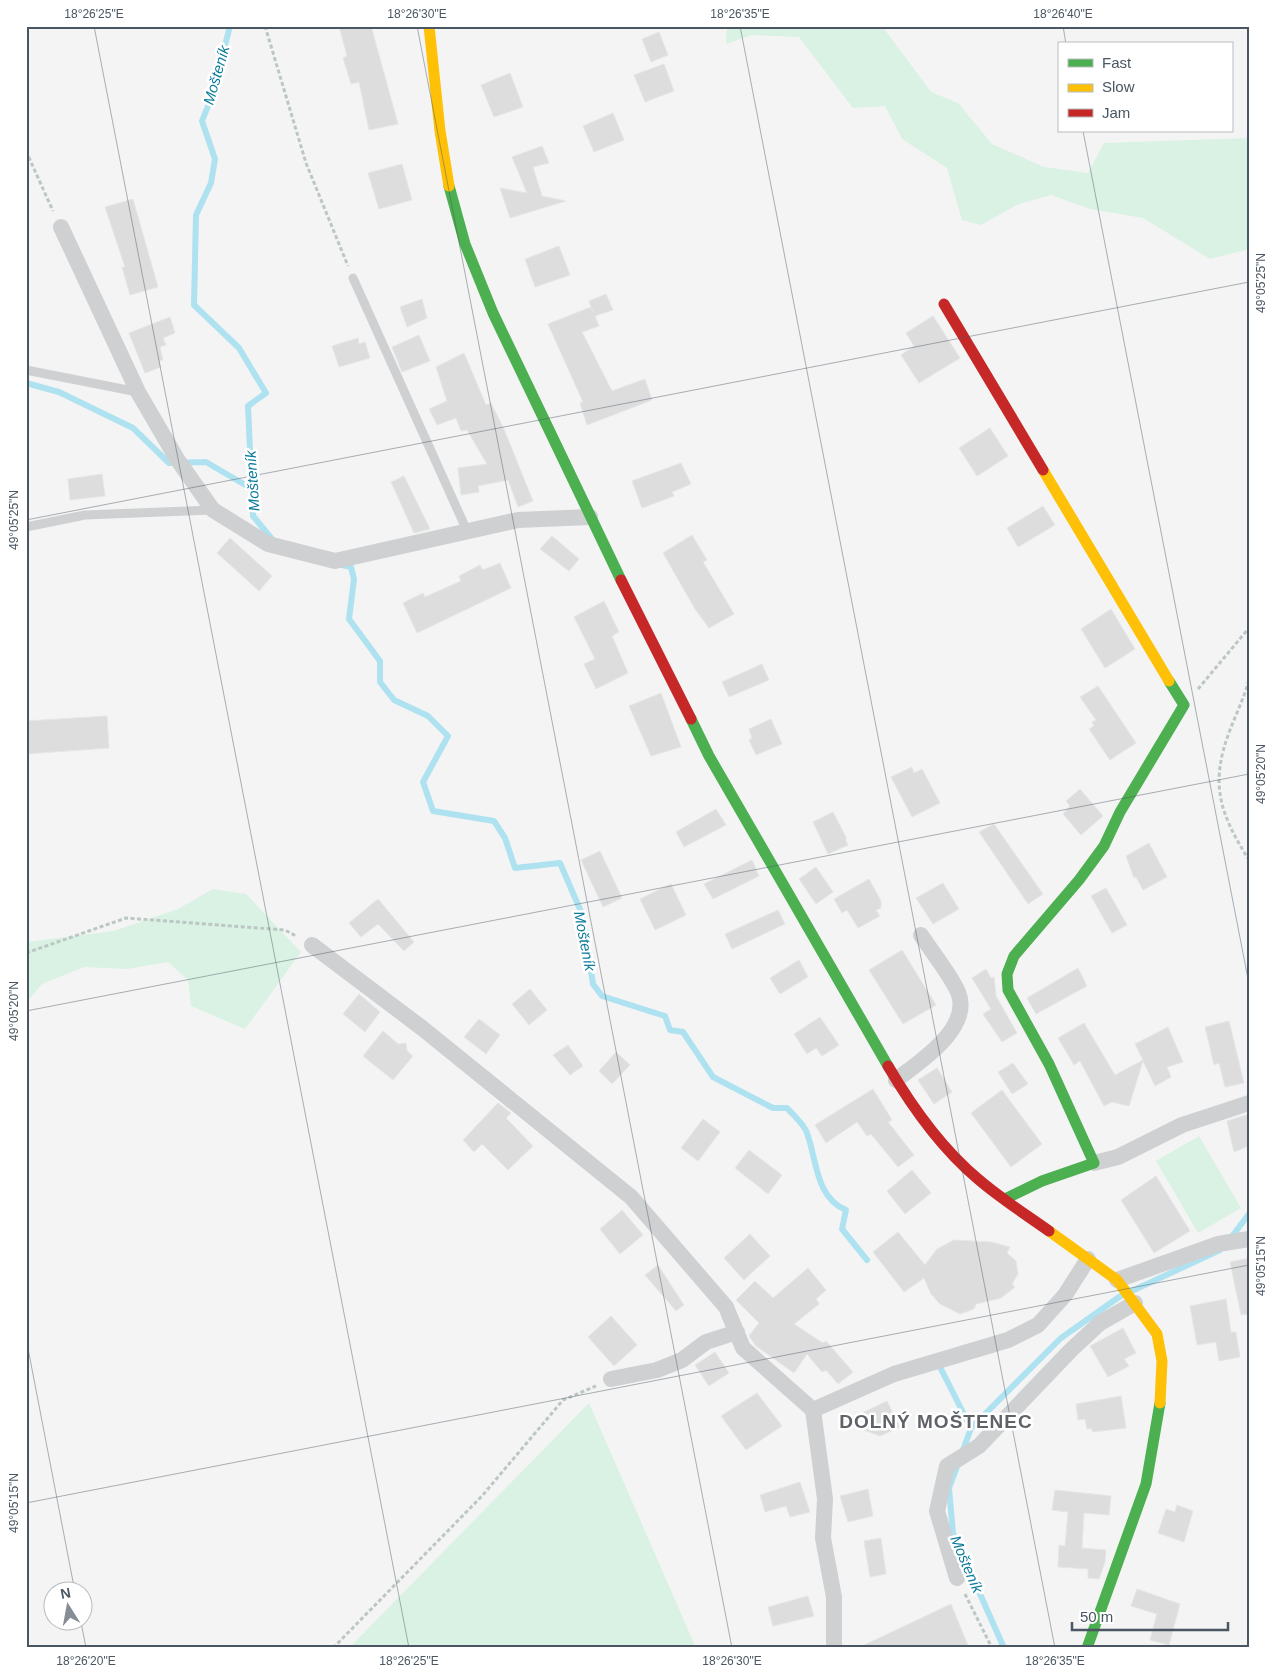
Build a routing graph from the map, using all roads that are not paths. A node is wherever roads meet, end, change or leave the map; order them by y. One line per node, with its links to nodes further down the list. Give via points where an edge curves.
1 (429, 26): 8 (street, via 447,173 465,244 493,313)
2 (61, 227): 6 (street)
3 (353, 278): 10 (lane)
4 (944, 304): 15 (street, via 1184,705 1120,812 1104,846 1014,956 1007,974 1008,990 1049,1064)
5 (26, 370): 6 (lane)
6 (138, 392): 7 (street, via 180,464)
7 (213, 510): 9 (lane, via 85,515); 10 (street, via 268,544 343,559)
8 (590, 517): 10 (street, via 518,520); 13 (street, via 709,756)
9 (26, 527)
10 (468, 533)
11 (920, 934): 13 (street, via 959,993 960,1013 942,1044)
12 (312, 945): 21 (street, via 422,1028 631,1197 726,1307)
13 (896, 1080): 16 (street, via 941,1144 960,1164)
14 (1249, 1102): 15 (street, via 1182,1125 1118,1157)
15 (1094, 1163): 16 (street, via 1042,1181)
16 (1005, 1199): 18 (street)
17 (1243, 1240): 19 (street, via 1218,1244)
18 (1088, 1259): 19 (street); 23 (street, via 1065,1295 1038,1325 1008,1340 894,1374)
19 (1119, 1283): 20 (street)
20 (1135, 1303): 24 (street, via 1100,1322 979,1446 947,1466 937,1511); 26 (street, via 1157,1334 1162,1361 1162,1393 1146,1484)
21 (736, 1332): 22 (street, via 706,1342 682,1360 657,1370); 23 (street, via 743,1348)
22 (611, 1379)
23 (813, 1410): 25 (street, via 825,1499 822,1538 834,1597)
24 (957, 1578)
25 (834, 1648)
26 (1087, 1648)

